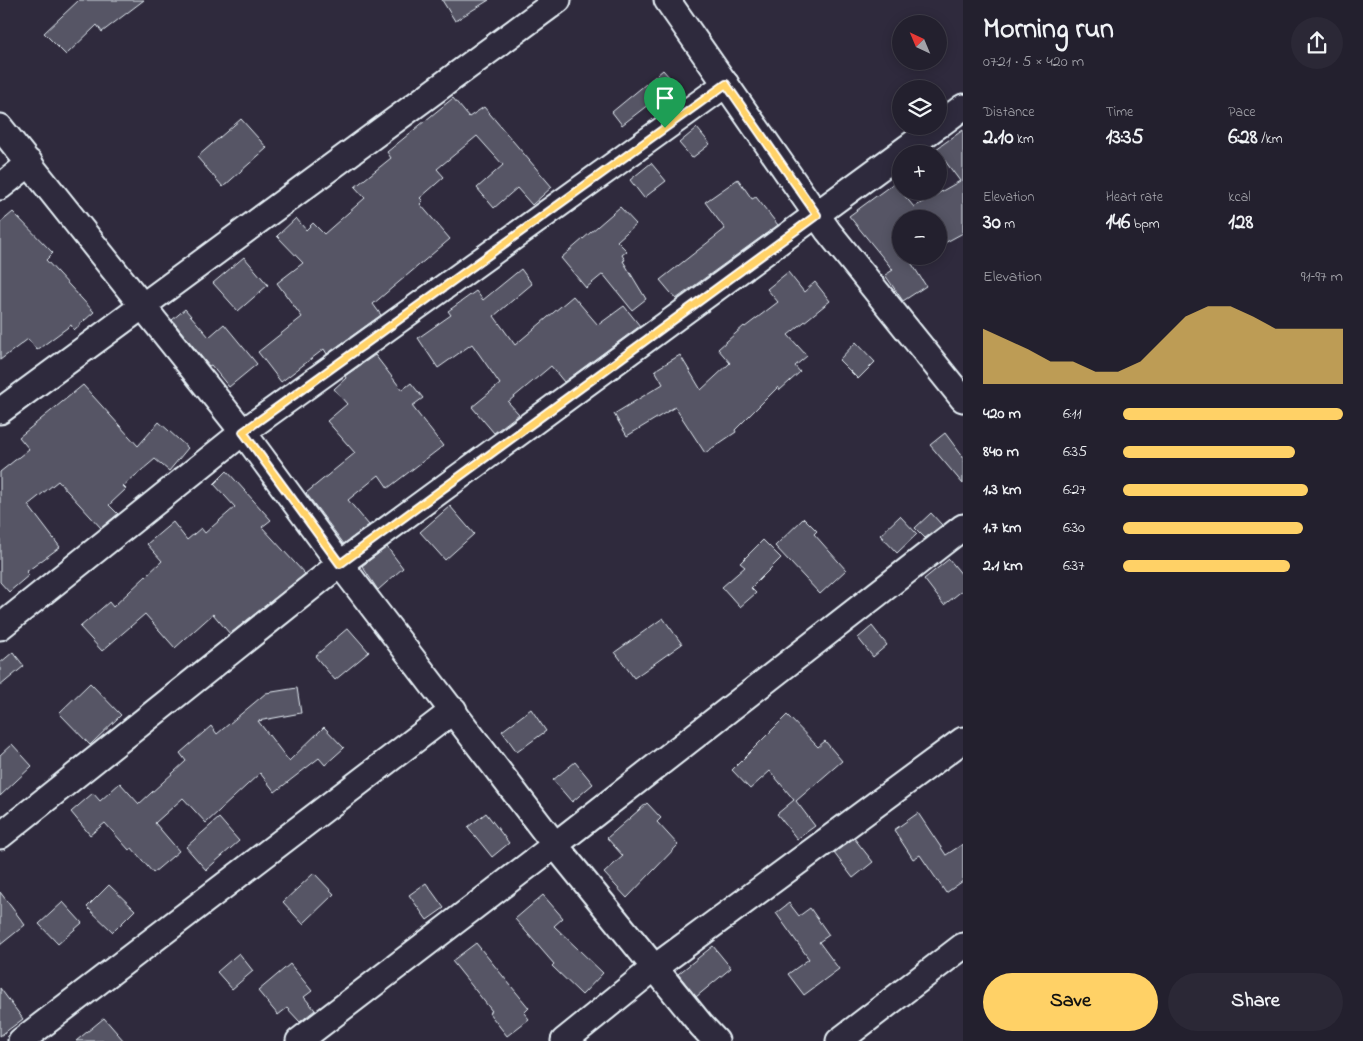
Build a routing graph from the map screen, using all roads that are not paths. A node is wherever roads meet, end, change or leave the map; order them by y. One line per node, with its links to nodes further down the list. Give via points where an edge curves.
1 (558, 0): 11 (street)
2 (667, 0): 3 (street)
3 (726, 84): 10 (street); 14 (street)
4 (963, 107): 5 (street)
5 (947, 119)
6 (0, 127): 8 (street)
7 (926, 135): 10 (street)
8 (30, 163): 9 (street); 11 (street)
9 (0, 186)
10 (817, 215): 12 (street); 16 (street)
11 (142, 305): 13 (street); 14 (street)
12 (963, 399)
13 (0, 411)
14 (243, 432): 16 (street); 17 (street)
15 (963, 527): 21 (street)
16 (340, 564): 18 (street); 20 (street)
17 (0, 627)
18 (454, 710): 21 (street); 24 (street)
19 (963, 740): 23 (street)
20 (0, 836)
21 (555, 845): 23 (street); 25 (street)
22 (963, 946): 28 (street)
23 (654, 968): 26 (street); 27 (street)
24 (21, 1041)
25 (299, 1041)
26 (564, 1041)
27 (716, 1041)
28 (840, 1041)

